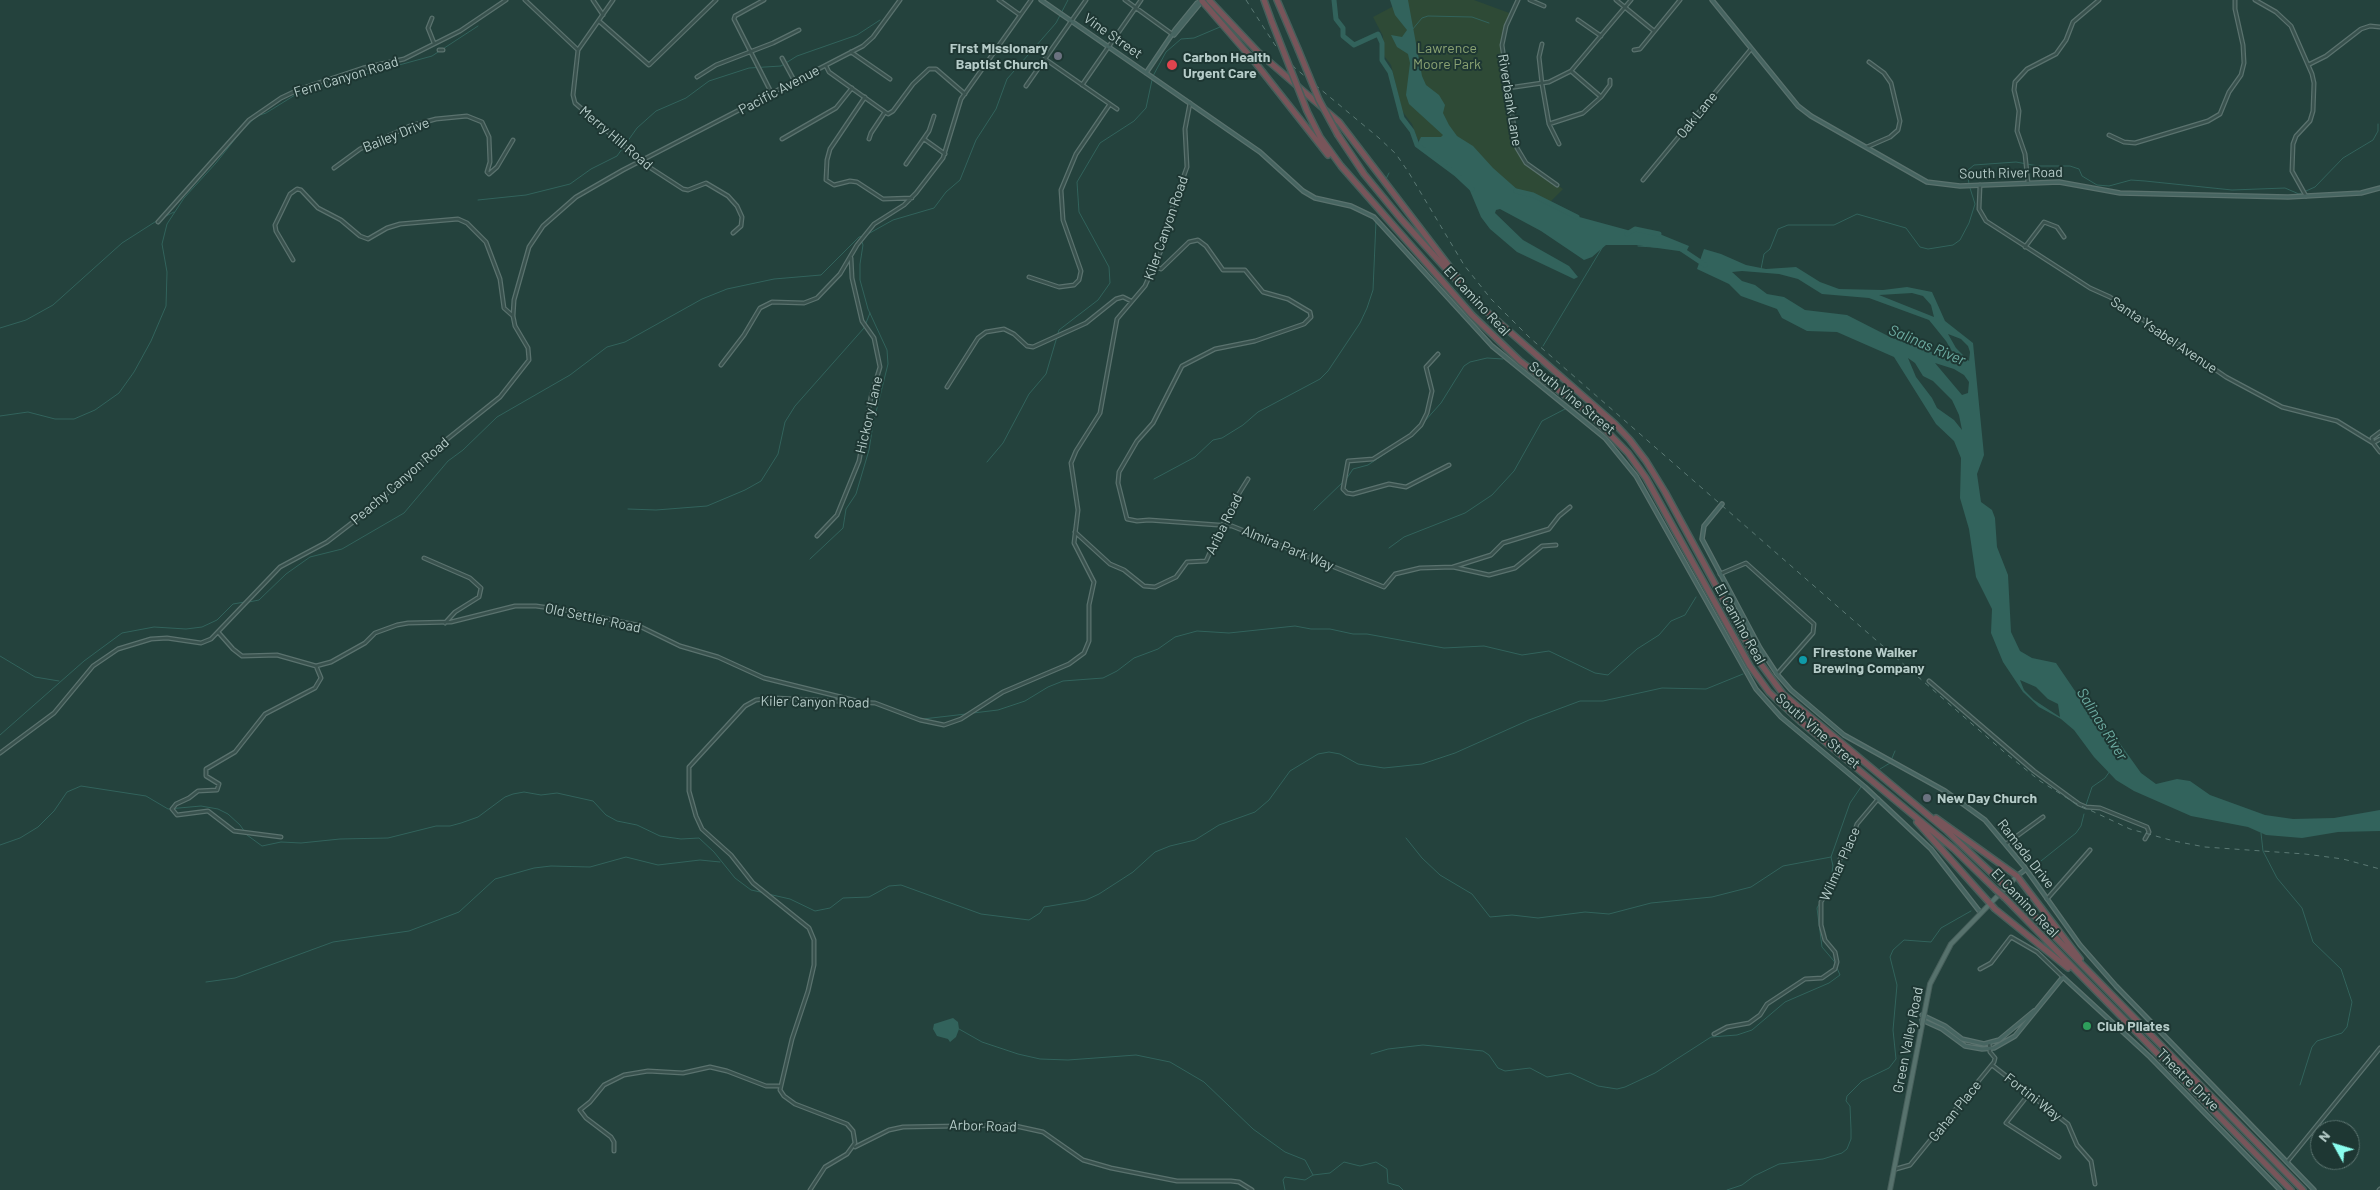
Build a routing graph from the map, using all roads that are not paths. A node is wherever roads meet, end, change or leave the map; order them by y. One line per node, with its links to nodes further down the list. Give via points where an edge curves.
1 (506, 0): 41 (street, Fern Canyon Road, via 460,31)
2 (525, 0): 45 (street)
3 (593, 0): 30 (street)
4 (613, 0): 30 (street)
5 (716, 0): 33 (street, via 649,65)
6 (764, 0): 47 (street, via 734,19)
7 (900, 0): 48 (street, Pacific Avenue, via 873,37)
8 (999, 0): 31 (street)
9 (1031, 0): 31 (street)
10 (1042, 0): 35 (street, Vine Street)
11 (1086, 0): 35 (street)
12 (1125, 0): 29 (street)
13 (1142, 0): 29 (street)
14 (1202, 0): 39 (street); 88 (highway, via 1250,55 1338,168)
15 (1209, 0): 103 (highway, via 1258,52 1330,112 1348,132)
16 (1264, 0): 88 (highway, El Camino Real, bridge, via 1307,111 1325,145)
17 (1277, 0): 103 (highway, El Camino Real, bridge, via 1319,100 1338,135 1395,212)
18 (1518, 0): 64 (street, Riverbank Lane, via 1502,39)
19 (1530, 0): 27 (street)
20 (1616, 0): 28 (street)
21 (1631, 0): 28 (street)
22 (1680, 0): 38 (street)
23 (2099, 0): 87 (street, via 2073,22 2056,54 2027,69 2015,82 2019,111 2017,131 2025,154)
24 (2235, 0): 75 (street, via 2244,63 2220,114 2208,121 2135,143)
25 (2255, 0): 52 (street, via 2276,12 2291,26)
26 (1715, 1): 44 (street, South River Road)
27 (1544, 6)
28 (1625, 7): 38 (street); 40 (street)
29 (1136, 8): 39 (street); 43 (street)
30 (602, 15): 33 (street)
31 (1020, 15): 66 (street)
32 (432, 18): 41 (street, via 428,28)
33 (598, 20): 45 (street)
34 (1578, 20): 40 (street)
35 (1072, 21): 43 (street, Vine Street); 50 (street)
36 (2380, 27): 52 (street, via 2361,29 2326,56)
37 (799, 30): 47 (street)
38 (1654, 32): 46 (street, via 1640,48)
39 (1173, 35): 55 (street)
40 (1601, 36): 54 (street)
41 (434, 43): 94 (street, Fern Canyon Road, via 404,59 363,68 281,98 249,120)
42 (1542, 44): 60 (street, via 1539,57)
43 (1109, 47): 55 (street, Vine Street); 61 (street)
44 (1751, 49): 81 (street, South River Road, via 1798,106); 86 (street, Oak Lane)
45 (578, 50): 83 (street, Merry Hill Road, via 575,103)
46 (1634, 50)
47 (750, 52): 56 (street); 65 (street)
48 (851, 52): 53 (street, Pacific Avenue); 57 (street)
49 (782, 58): 59 (street)
50 (1045, 59): 61 (street); 62 (street)
51 (1869, 62): 81 (street, via 1891,83 1900,121 1898,130 1890,137)
52 (2308, 65): 92 (street, via 2314,83 2313,111 2310,121 2293,144 2292,171)
53 (826, 66): 59 (street, Pacific Avenue); 63 (street, via 829,72)
54 (1571, 71): 60 (street); 68 (street)
55 (1146, 73): 69 (street, South Vine Street)
56 (697, 77)
57 (890, 79)
58 (1610, 80): 68 (street)
59 (795, 82): 65 (street, Pacific Avenue)
60 (1542, 84): 64 (street); 74 (street)
61 (1082, 85): 70 (street)
62 (1026, 86)
63 (852, 88): 67 (street); 76 (street, via 836,108)
64 (1508, 88): 89 (street, Riverbank Lane, via 1519,153 1526,163)
65 (772, 94): 83 (street, Pacific Avenue)
66 (965, 94): 72 (street, via 936,69 928,69 893,111); 82 (street, via 958,107)
67 (865, 97): 72 (street); 93 (street, via 830,149 826,180 834,185 857,182 883,199)
68 (1601, 97): 74 (street, via 1583,113)
69 (1190, 102): 100 (street, Kiler Canyon Road, via 1185,129 1187,167); 130 (street, South Vine Street, via 1260,152 1303,192 1351,206 1374,217 1472,326 1605,438 1636,476 1756,690 1780,716)
70 (1110, 104): 71 (street); 101 (street, via 1076,154 1061,190 1060,207 1081,271 1079,280 1074,285 1059,287)
71 (1117, 109)
72 (885, 112): 79 (street)
73 (934, 116): 77 (street)
74 (1549, 124): 80 (street)
75 (2109, 136)
76 (782, 139)
77 (924, 139): 82 (street); 84 (street)
78 (513, 140): 85 (street, Bailey Drive, via 490,174 487,172 489,137 482,122 467,116 436,119 410,126 360,149)
79 (869, 140)
80 (1559, 144)
81 (1867, 147): 90 (street, South River Road, via 1927,182 1947,186)
82 (945, 154): 93 (street)
83 (642, 160): 95 (street, Merry Hill Road, via 683,189 706,183 728,196 742,217 740,226); 104 (street, via 576,197 538,231 524,262)
84 (906, 164)
85 (334, 168)
86 (1643, 180)
87 (2028, 183): 90 (street, South River Road); 92 (street, South River Road, via 2067,183 2120,193)
88 (1356, 184): 131 (highway, El Camino Real, via 1490,334 1592,416 1620,443 1646,478 1761,682 1781,705)
89 (1557, 185)
90 (1980, 185): 97 (street, Santa Ysabel Avenue, via 1979,209 1983,217)
91 (2380, 188): 92 (street, South River Road, via 2361,193)
92 (2306, 196)
93 (912, 198): 98 (street, via 876,222)
94 (158, 222)
95 (733, 233)
96 (2064, 237): 97 (street, via 2057,227 2044,222)
97 (2025, 246): 110 (street, Santa Ysabel Avenue, via 2119,303 2226,378 2282,407 2336,421)
98 (850, 257): 106 (street, via 840,274 814,300 804,303 772,302 760,308); 118 (street, Hickory Lane, via 854,286 865,325 876,344 880,367 862,451 837,515)
99 (293, 260): 104 (street, via 275,225 290,194 297,189 318,208 368,240 400,224 458,219 467,223 486,242 500,279 504,308)
100 (1156, 265): 102 (street, Kiler Canyon Road, via 1146,286); 116 (street, Almira Park Way, via 1160,269 1190,242 1198,240 1223,270 1245,270 1263,292 1288,298 1310,312 1311,317 1304,324 1256,341 1215,349 1182,366 1153,423 1137,441 1119,472 1118,482 1127,519)
101 (1029, 277)
102 (1131, 301): 107 (street, via 1123,297 1116,299 1093,319 1033,347 1004,329 986,332 978,338); 117 (street, Kiler Canyon Road, via 1114,325 1100,413 1073,458 1078,510)
103 (1477, 303): 132 (highway, El Camino Real, via 1630,440 1665,492 1752,652 1784,694)
104 (513, 316): 124 (street, Peachy Canyon Road, via 528,348 529,360 500,397 441,444 370,509 327,542 280,567)
105 (1438, 354): 112 (street, via 1426,367 1432,391 1421,425 1374,459 1349,461 1343,491 1349,494 1389,484 1406,487)
106 (720, 365)
107 (947, 387)
108 (2380, 432): 110 (street, via 2372,438)
109 (2380, 439): 110 (street)
110 (2373, 443): 111 (street, Santa Ysabel Avenue)
111 (2380, 452)
112 (1449, 465)
113 (1248, 479): 116 (street, Ariba Road)
114 (1722, 504): 122 (street, Ramada Drive, via 1702,533 1704,544)
115 (1570, 507): 121 (street, via 1549,529 1503,543 1491,555)
116 (1222, 525): 117 (street, Ariba Road, via 1206,561 1187,562 1176,577 1151,587 1144,586 1124,570 1110,564); 121 (street, Almira Park Way, via 1232,526 1384,588 1399,572)
117 (1075, 532): 128 (street, Kiler Canyon Road, via 1075,548 1094,582 1088,609 1090,641 1080,656 1069,664 1003,692 962,719 944,725 920,720 882,705)
118 (817, 536)
119 (1556, 545): 121 (street, via 1542,546 1515,568 1489,575)
120 (424, 558): 123 (street, via 470,578 481,588 479,597)
121 (1453, 567)
122 (1720, 574): 126 (street, Ramada Drive); 126 (street, via 1746,563 1814,624 1813,633)
123 (445, 622): 125 (street, Old Settler Road, via 408,623 380,630 357,648 332,662); 128 (street, Old Settler Road, via 515,606 564,610 637,625 680,646 718,657 745,672 780,684)
124 (218, 632): 125 (street, via 242,656 277,655); 129 (street, Peachy Canyon Road, via 201,643 151,639 118,649 93,666 54,713)
125 (316, 666): 134 (street, via 321,678 315,688 265,714 235,752 206,769 206,776 219,784 217,790 198,791 172,809 177,814 208,811 229,829)
126 (1777, 674): 136 (street, Ramada Drive, via 1844,735 1964,803 1985,820)
127 (1929, 680): 135 (street, via 2034,771 2079,804 2100,808 2147,827 2149,832)
128 (861, 702): 156 (street, Kiler Canyon Road, via 774,698 750,702 689,767 689,791 702,829 730,853 764,893 809,928 814,945 814,965 808,991)
129 (0, 753)
130 (1878, 798): 142 (street, South Vine Street, via 1938,856); 150 (street, Wilmar Place, via 1857,824 1849,847 1840,859 1836,877 1822,902 1820,916 1825,940 1835,952 1836,967 1822,978 1805,980 1767,1004 1749,1023 1727,1026)
131 (1903, 806): 141 (highway); 146 (highway, El Camino Real, bridge, via 1995,888)
132 (1924, 812): 139 (highway); 145 (highway, El Camino Real, bridge, via 2001,882)
133 (2043, 817): 136 (street)
134 (281, 837)
135 (2145, 839)
136 (2006, 844): 138 (street, Ramada Drive)
137 (2090, 850): 140 (street)
138 (2026, 869): 139 (street, Green Valley Road); 140 (street, Ramada Drive)
139 (2017, 876): 141 (main road, Green Valley Road); 145 (highway)
140 (2047, 899): 161 (street, Ramada Drive, via 2080,945 2123,994)
141 (1989, 903): 142 (main road, Green Valley Road); 146 (highway)
142 (1980, 912): 148 (main road, Green Valley Road, via 1950,944 1940,962 1930,984)
143 (1980, 969): 144 (street, via 1990,963 2012,937 2042,956)
144 (2063, 977): 147 (street); 167 (street, Theatre Drive, via 2150,1058)
145 (2094, 977): 169 (highway, El Camino Real)
146 (2084, 980): 168 (highway, El Camino Real)
147 (2036, 1009): 149 (street); 151 (street)
148 (1922, 1018): 152 (street, via 1945,1026 1962,1039); 154 (street, via 1965,1046); 162 (main road, Green Valley Road)
149 (2025, 1020): 151 (street); 152 (street, via 1999,1040)
150 (1714, 1034)
151 (2015, 1036): 154 (street, via 2001,1046)
152 (1988, 1043): 154 (street)
153 (2380, 1048): 161 (street)
154 (1989, 1049): 155 (street, via 1995,1058)
155 (1992, 1065): 157 (street, Fortini Way); 162 (street, Gahan Place, via 1910,1165)
156 (780, 1086): 158 (street, via 784,1096 794,1104 847,1124 854,1135); 159 (street, via 766,1086 710,1067 683,1073 648,1071 624,1075 604,1085 580,1110 611,1137)
157 (2028, 1095): 160 (street, via 2006,1123); 163 (street, Fortini Way, via 2071,1127 2077,1146 2091,1161)
158 (854, 1147): 164 (street, via 827,1166); 165 (street, Arbor Road, via 889,1130 903,1127 1011,1125 1043,1132 1083,1160 1111,1168 1178,1181 1239,1182)
159 (614, 1151)
160 (2059, 1157)
161 (2287, 1162): 170 (street, Ramada Drive)
162 (1896, 1169): 166 (main road, Green Valley Road)
163 (2095, 1184)
164 (810, 1190)
165 (1252, 1190)
166 (1890, 1190)
167 (2280, 1190)
168 (2290, 1190)
169 (2304, 1190)
170 (2314, 1190)

